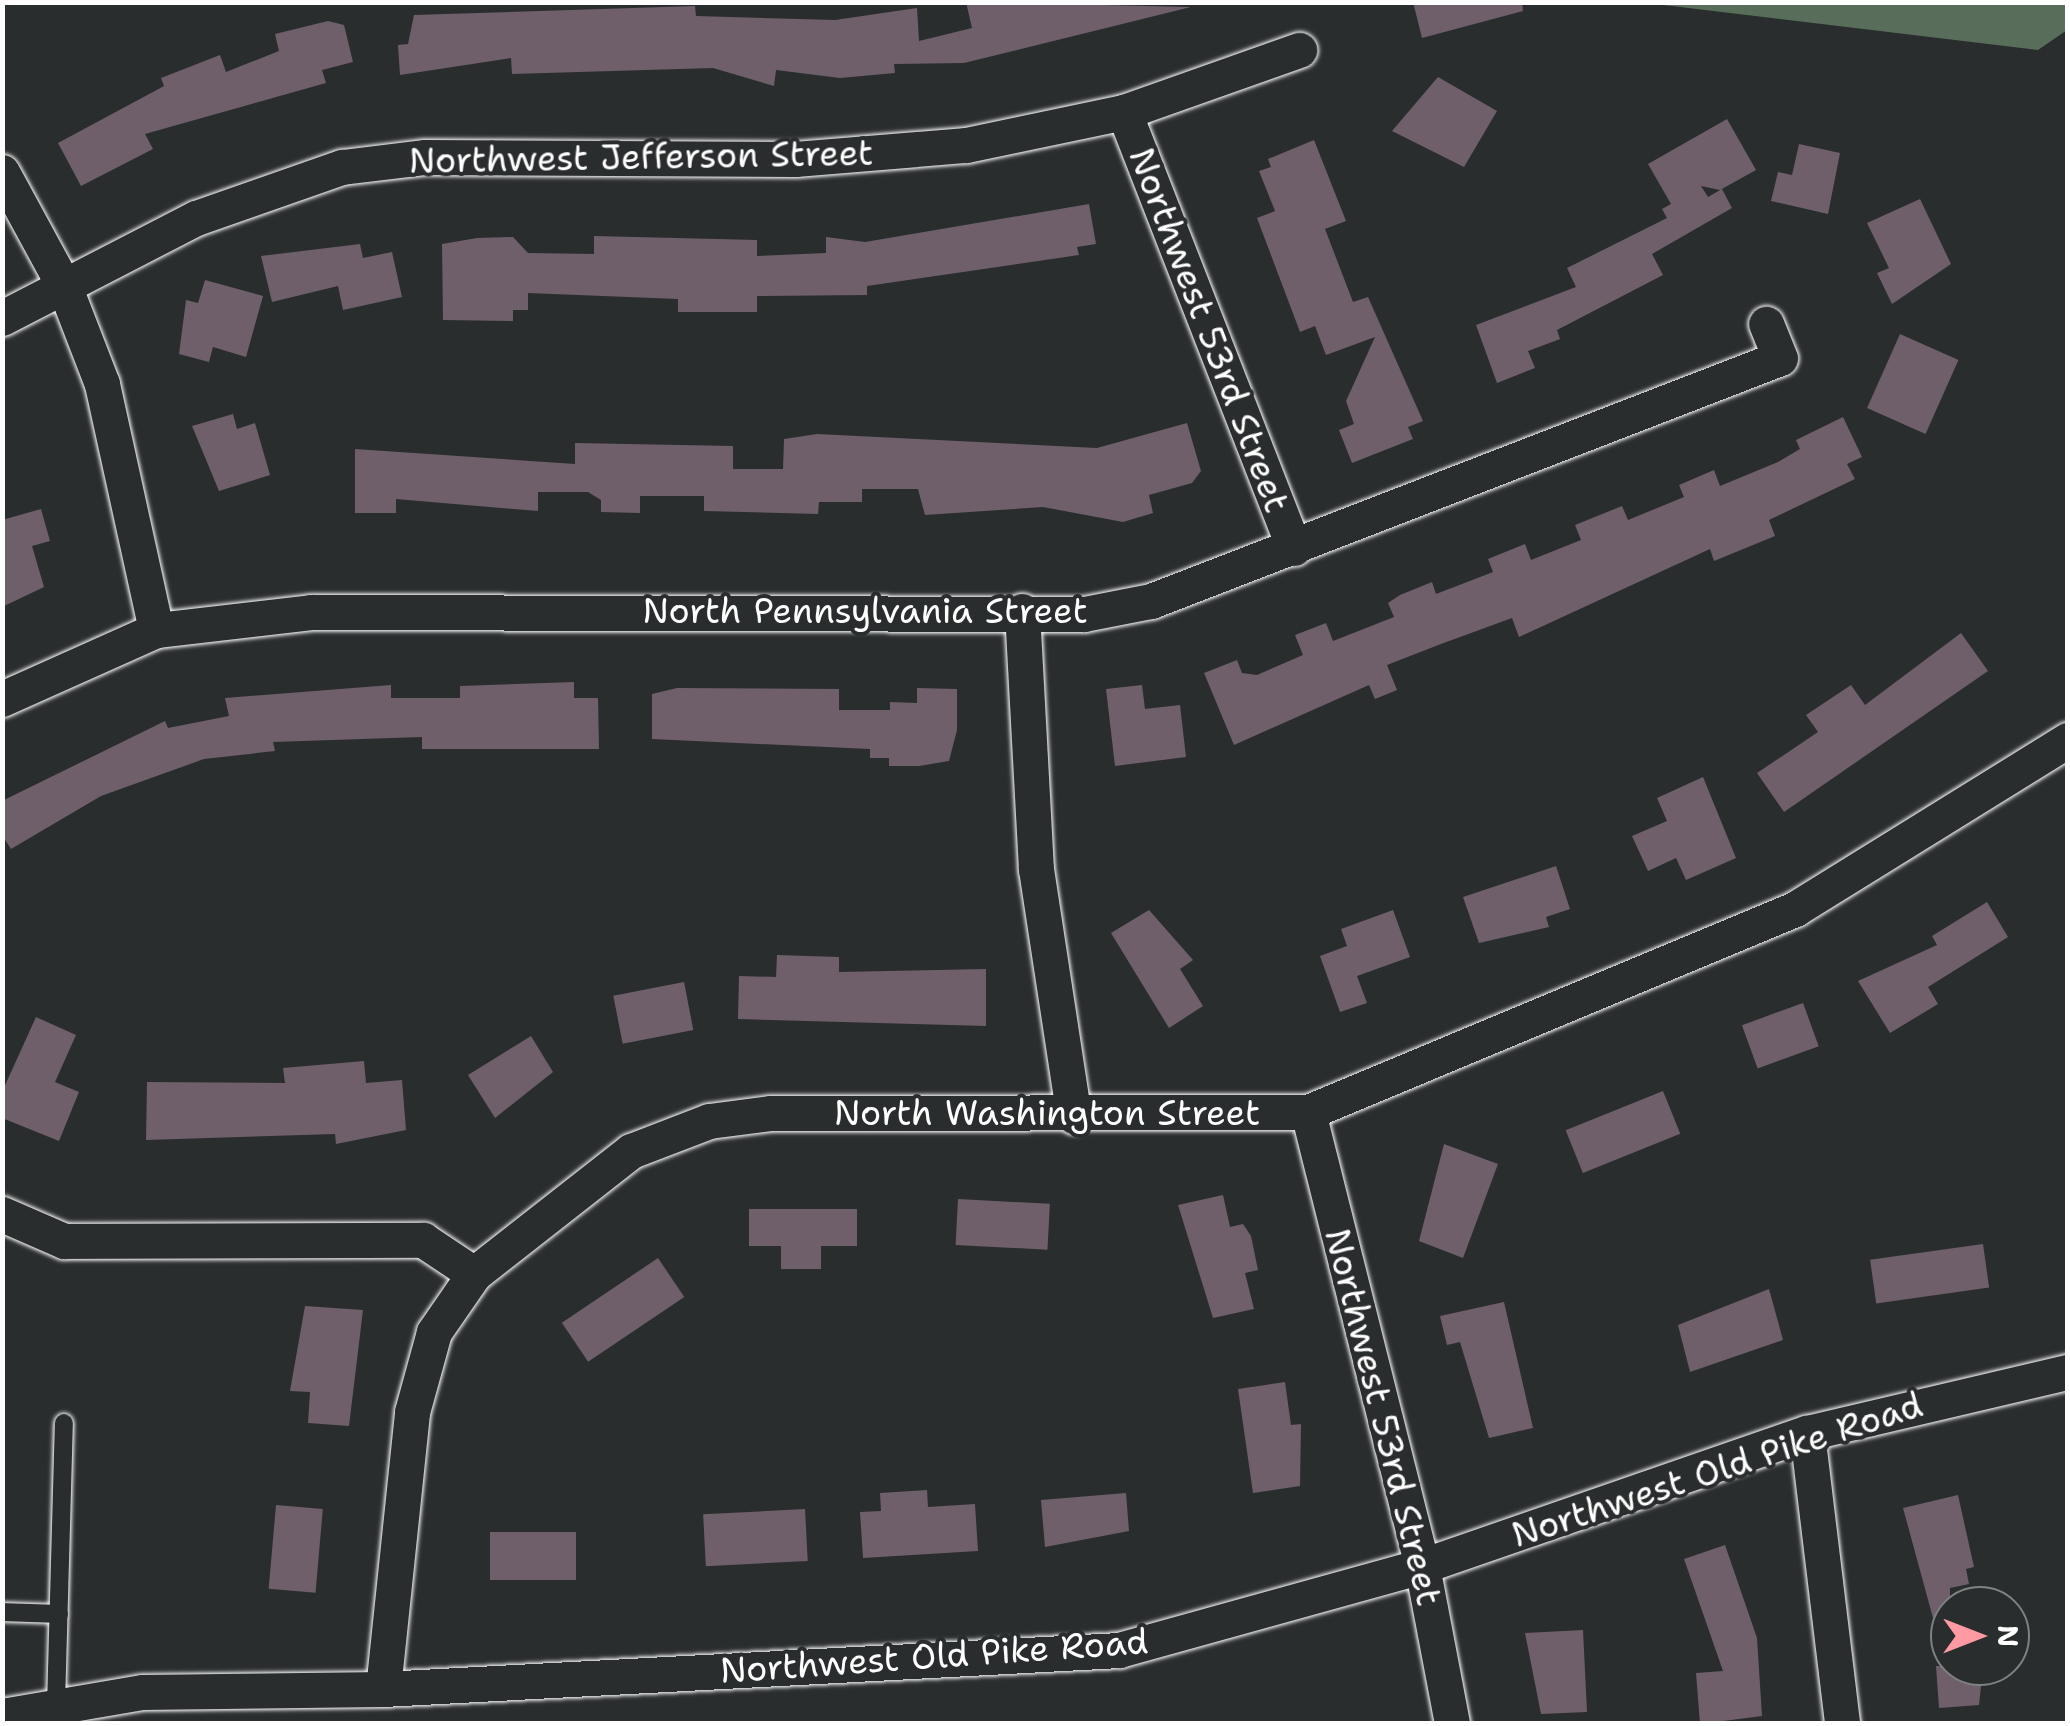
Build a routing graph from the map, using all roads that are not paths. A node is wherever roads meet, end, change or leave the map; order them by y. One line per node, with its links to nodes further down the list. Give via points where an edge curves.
1 (1299, 50): 2 (street, Northwest Jefferson Street)
2 (1124, 112): 4 (street, Northwest Jefferson Street, via 881,154 424,157 342,167 196,218); 7 (street, Northwest 53rd Street)
3 (2, 172): 4 (street)
4 (66, 288): 5 (street, Northwest Jefferson Street); 9 (street, via 102,384)
5 (2, 318)
6 (1766, 324): 7 (street, North Pennsylvania Street, via 1780,358)
7 (1294, 548): 8 (street, North Pennsylvania Street, via 1151,602 1084,614)
8 (1022, 611): 9 (street, North Pennsylvania Street, via 311,612); 13 (street, via 1036,869)
9 (156, 630): 10 (street, North Pennsylvania Street)
10 (2, 699)
11 (2068, 740): 12 (street, North Washington Street, via 1795,909)
12 (1308, 1112): 13 (street, North Washington Street); 19 (street, Northwest 53rd Street)
13 (1074, 1116): 15 (street, North Washington Street, via 709,1121 596,1174)
14 (2, 1214): 15 (street, via 64,1241 424,1240)
15 (474, 1274): 22 (street, North Washington Street, via 434,1332 412,1412)
16 (2068, 1372): 18 (street, Northwest Old Pike Road)
17 (64, 1423): 21 (lane)
18 (1807, 1433): 19 (street, Northwest Old Pike Road); 26 (street)
19 (1422, 1566): 22 (street, Northwest Old Pike Road, via 1119,1650); 25 (street, Northwest 53rd Street)
20 (2, 1612): 21 (lane)
21 (59, 1614): 23 (lane)
22 (383, 1689): 23 (street, Northwest Old Pike Road, via 142,1692)
23 (56, 1705): 24 (street, Northwest Old Pike Road)
24 (2, 1716)
25 (1452, 1724)
26 (1842, 1724)

